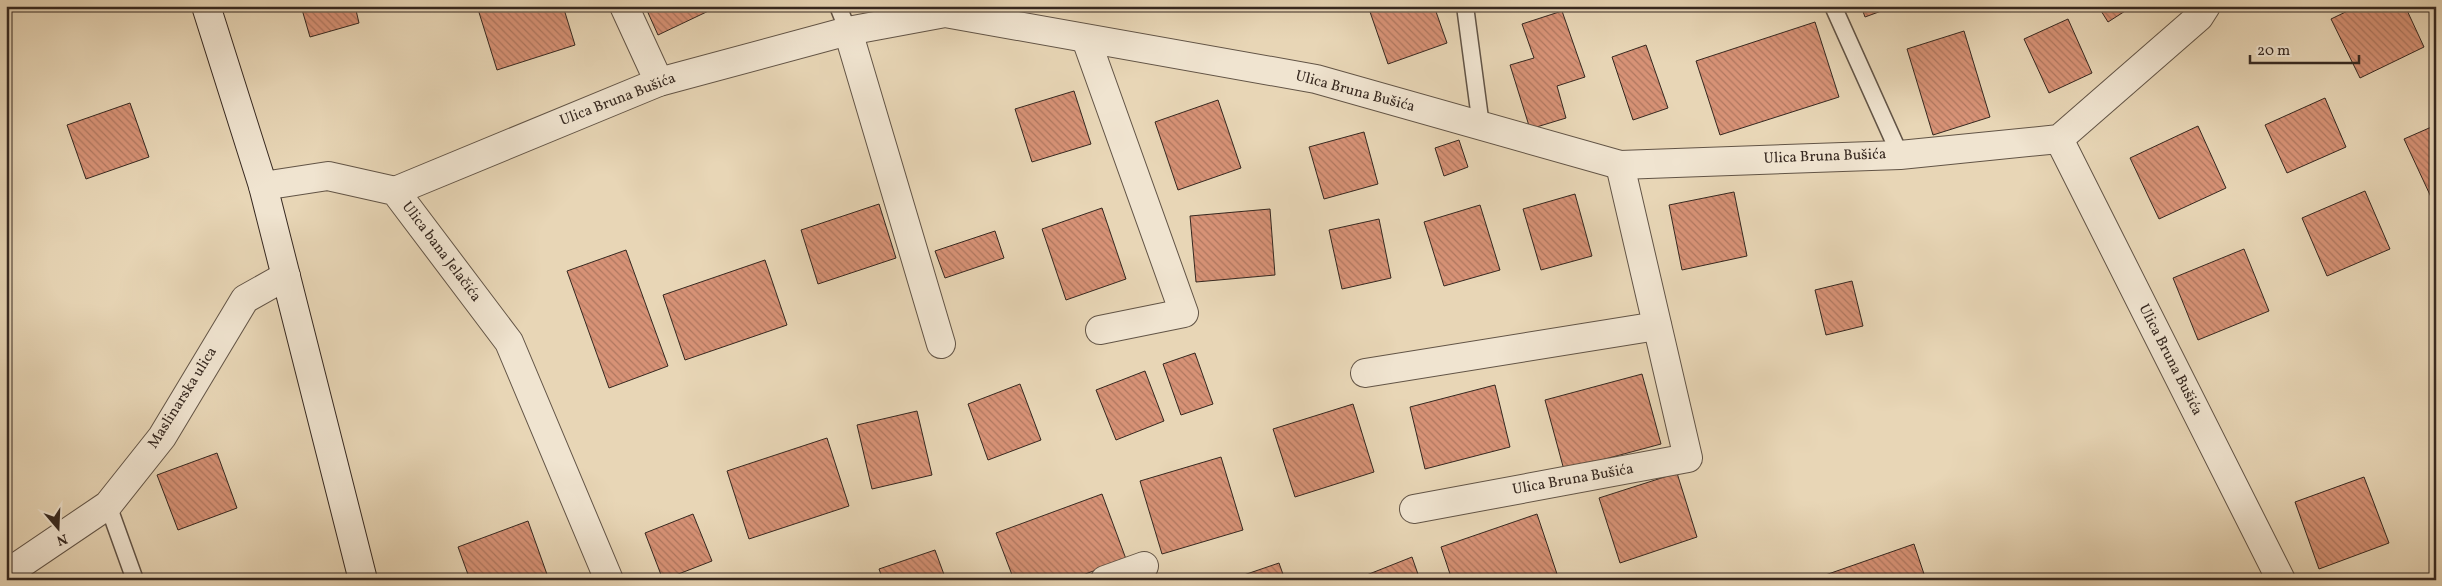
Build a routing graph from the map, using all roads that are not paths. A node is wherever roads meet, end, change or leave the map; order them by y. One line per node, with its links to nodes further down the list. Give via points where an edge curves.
1 (206, 6): 14 (street)
2 (624, 6): 9 (street)
3 (838, 6): 7 (lane)
4 (1465, 6): 10 (lane)
5 (1833, 6): 12 (lane)
6 (2199, 10): 11 (street)
7 (848, 31): 8 (street, Ulica Bruna Bušića, via 945,13); 9 (street, Ulica Bruna Bušića); 19 (street)
8 (1086, 39): 10 (street, Ulica Bruna Bušića, via 1316,79); 18 (street, via 1184,313)
9 (659, 82): 15 (street, Ulica Bruna Bušića)
10 (1480, 126): 13 (street, Ulica Bruna Bušića)
11 (2058, 139): 12 (street, Ulica Bruna Bušića); 29 (street, Ulica Bruna Bušića)
12 (1900, 155): 13 (street, Ulica Bruna Bušića)
13 (1620, 165): 17 (street, Ulica Bruna Bušića)
14 (263, 186): 15 (street, Ulica bana Jelačića, via 328,176); 16 (street)
15 (395, 191): 27 (street, Ulica bana Jelačića, via 509,342)
16 (286, 276): 21 (street, Maslinarska ulica, via 244,299 162,437); 26 (street)
17 (1657, 326): 20 (street); 22 (street, Ulica Bruna Bušića, via 1688,458)
18 (1100, 330)
19 (941, 344)
20 (1365, 372)
21 (108, 505): 24 (street, Maslinarska ulica); 25 (lane)
22 (1414, 509)
23 (1144, 566): 28 (street)
24 (6, 574)
25 (135, 580)
26 (363, 580)
27 (609, 580)
28 (1105, 580)
29 (2281, 580)

